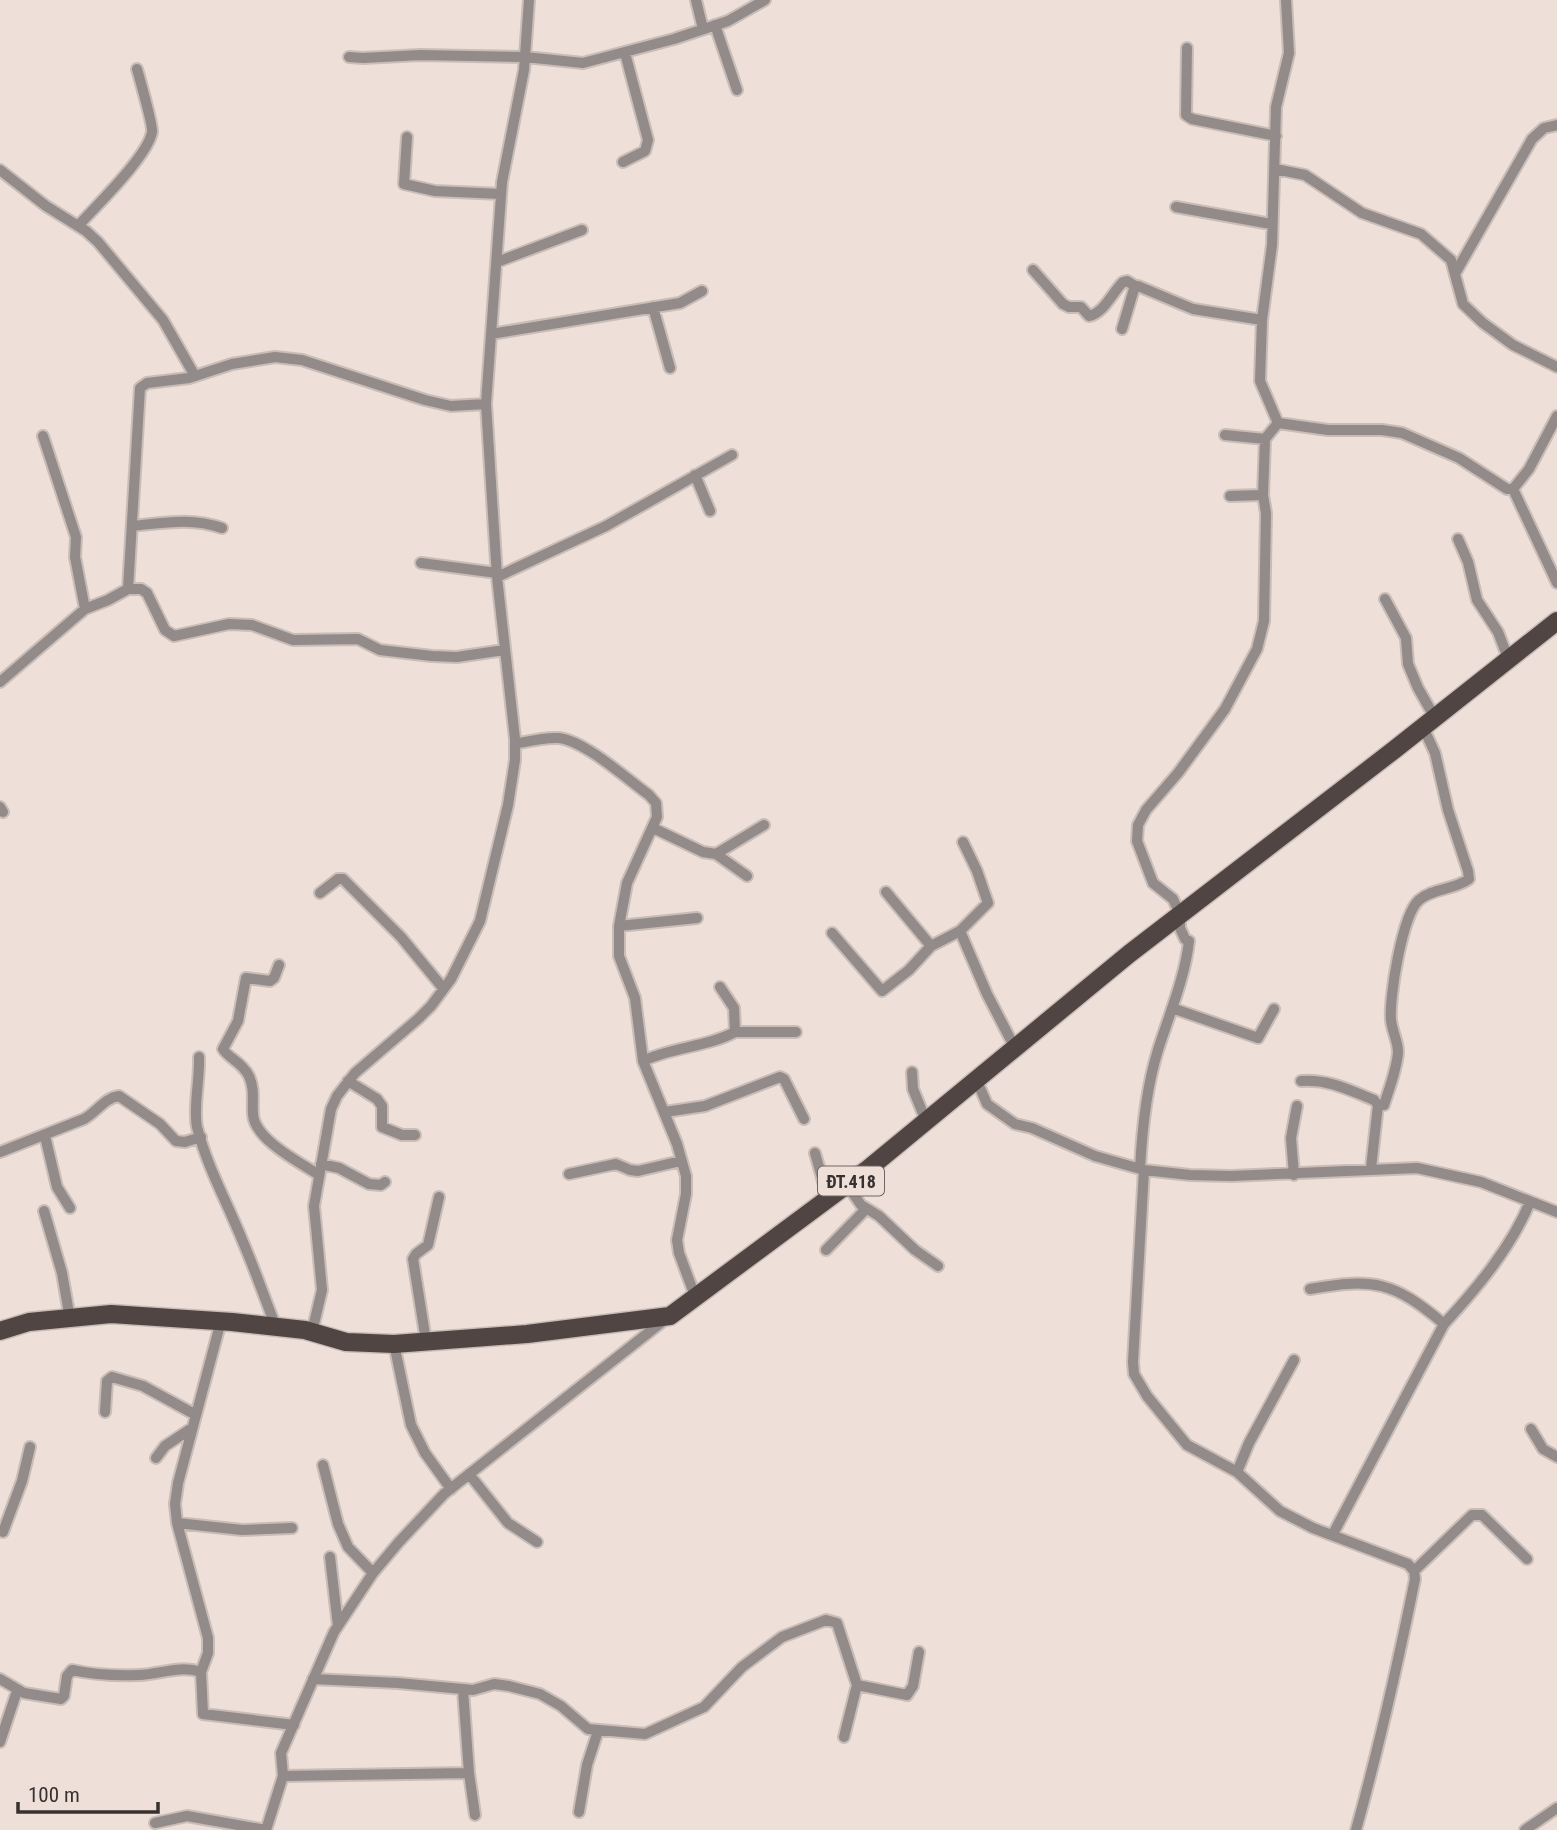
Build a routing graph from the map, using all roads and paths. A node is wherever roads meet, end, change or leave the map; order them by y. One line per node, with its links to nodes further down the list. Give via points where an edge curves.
1 (529, 0): 10 (street)
2 (696, 0): 6 (street)
3 (765, 0): 5 (street)
4 (1286, 0): 14 (street, via 1289,53 1276,107)
5 (715, 25): 6 (street); 12 (street)
6 (703, 29): 8 (street)
7 (1187, 48): 14 (street, via 1186,115)
8 (625, 53): 10 (street, via 583,63); 16 (street, via 648,140 645,151)
9 (349, 57): 10 (street)
10 (524, 57): 19 (street)
11 (137, 69): 22 (street, via 153,129 149,142)
12 (737, 90)
13 (1557, 125): 26 (street, via 1544,128 1532,139)
14 (1276, 135): 17 (street)
15 (407, 137): 19 (street, via 404,184 435,191)
16 (622, 162)
17 (1275, 169): 21 (street); 26 (street, via 1305,176 1362,213 1421,234 1443,251)
18 (0, 170): 22 (street)
19 (501, 194): 24 (street)
20 (1176, 206): 21 (street)
21 (1271, 224): 30 (street)
22 (78, 226): 35 (street, via 98,242 163,320)
23 (582, 230): 24 (street)
24 (497, 262): 32 (street)
25 (1033, 270): 27 (street, via 1063,304 1081,307 1089,317 1123,282)
26 (1456, 272): 33 (street, via 1463,304 1483,323 1513,345)
27 (1135, 286): 30 (street, via 1193,309); 31 (street)
28 (702, 291): 29 (street, via 680,303)
29 (653, 307): 32 (street); 34 (street)
30 (1262, 320): 38 (street, via 1260,382)
31 (1122, 329)
32 (491, 334): 36 (street)
33 (1557, 367)
34 (670, 368)
35 (195, 376): 36 (street, via 275,357 302,360 451,406); 48 (street, via 140,388)
36 (486, 404): 52 (street)
37 (1557, 416): 44 (street)
38 (1278, 423): 41 (street); 44 (street, via 1402,433)
39 (1226, 435): 41 (street)
40 (43, 436): 56 (street, via 76,537)
41 (1265, 439): 45 (street)
42 (732, 455): 43 (street)
43 (695, 475): 47 (street); 52 (street, via 606,526)
44 (1513, 489): 53 (street)
45 (1263, 495): 46 (street); 70 (street, via 1264,621 1256,649 1225,709 1138,825 1137,841 1153,883 1173,899)
46 (1230, 496)
47 (710, 511)
48 (132, 526): 49 (street, via 187,520); 54 (street)
49 (222, 528)
50 (1458, 539): 59 (street, via 1477,600)
51 (421, 564): 52 (street)
52 (497, 575): 58 (street)
53 (1557, 583)
54 (128, 589): 56 (street); 58 (street, via 147,593 164,630 174,636 229,624 252,625 293,640 358,639 380,650 432,656)
55 (1385, 599): 61 (street, via 1406,638 1408,664)
56 (85, 609): 60 (street)
57 (1557, 621): 59 (main road, ĐT.418)
58 (503, 650): 62 (street)
59 (1508, 658): 61 (main road, ĐT.418)
60 (0, 682)
61 (1429, 723): 70 (main road, ĐT.418); 90 (street, via 1469,879 1427,895 1411,914 1392,996 1398,1053 1384,1105)
62 (515, 744): 64 (street, via 562,738 584,748 656,803); 78 (street, via 508,805 480,921)
63 (764, 825): 66 (street)
64 (653, 828): 66 (street); 72 (street, via 630,875)
65 (963, 842): 73 (street, via 988,903)
66 (716, 854): 67 (street)
67 (747, 876)
68 (320, 892): 78 (street, via 343,879 401,937)
69 (886, 892): 75 (street)
70 (1180, 914): 79 (street, via 1180,928 1189,941); 83 (main road, ĐT.418)
71 (696, 918): 72 (street)
72 (619, 926): 85 (street, via 619,956 635,998)
73 (960, 931): 75 (street); 83 (street)
74 (832, 933): 75 (street, via 882,991)
75 (931, 946)
76 (279, 965): 103 (street, via 270,981 246,978 238,1021 223,1049 239,1061 250,1078 258,1131)
77 (720, 986): 81 (street, via 734,1008)
78 (443, 988): 87 (street, via 432,1006)
79 (1172, 1007): 80 (street, via 1258,1038); 102 (street, via 1145,1109)
80 (1274, 1009)
81 (735, 1032): 82 (street); 85 (street)
82 (796, 1032)
83 (1015, 1048): 88 (main road, ĐT.418)
84 (199, 1057): 97 (street, via 196,1114)
85 (643, 1061): 92 (street)
86 (912, 1072): 94 (street, via 913,1089)
87 (348, 1081): 95 (street, via 377,1099 382,1106 382,1127); 103 (street, via 331,1109)
88 (976, 1081): 94 (main road, ĐT.418); 102 (street, via 987,1104 1006,1119 1095,1156)
89 (1301, 1081): 90 (street, via 1338,1084)
90 (1378, 1105): 101 (street)
91 (1297, 1106): 105 (street, via 1291,1138)
92 (665, 1112): 93 (street, via 705,1106 780,1077); 100 (street)
93 (804, 1119)
94 (926, 1121): 107 (main road, ĐT.418)
95 (415, 1135)
96 (45, 1136): 97 (street, via 84,1119 119,1096 176,1141); 98 (street); 111 (street, via 57,1187)
97 (201, 1136): 123 (street)
98 (0, 1152)
99 (815, 1153): 109 (street)
100 (681, 1161): 104 (street, via 638,1171 616,1164); 118 (street, via 686,1194 677,1240)
101 (1371, 1168): 105 (street); 110 (street, via 1426,1169 1480,1182)
102 (1142, 1169): 105 (street, via 1211,1176); 137 (street, via 1134,1374 1187,1445)
103 (320, 1170): 106 (street, via 339,1168 369,1184); 125 (street, via 314,1221 322,1290)
104 (569, 1174)
105 (1294, 1175)
106 (385, 1182)
107 (847, 1185): 109 (main road, ĐT.418); 112 (street)
108 (439, 1197): 126 (street, via 428,1245 413,1259)
109 (828, 1199): 118 (main road, ĐT.418)
110 (1530, 1202): 114 (street); 122 (street, via 1501,1254)
111 (70, 1208)
112 (866, 1209): 115 (street); 116 (street)
113 (44, 1211): 120 (street)
114 (1557, 1212)
115 (825, 1250)
116 (938, 1266)
117 (1310, 1289): 122 (street, via 1344,1283 1381,1285 1403,1294)
118 (695, 1296): 119 (main road, ĐT.418)
119 (670, 1316): 126 (main road); 138 (street)
120 (70, 1319): 121 (main road, via 111,1314); 124 (main road, via 29,1322)
121 (221, 1321): 123 (main road); 130 (street)
122 (1444, 1324): 143 (street)
123 (276, 1327): 125 (main road)
124 (0, 1331)
125 (312, 1332): 127 (main road, via 346,1342)
126 (426, 1341): 127 (main road)
127 (394, 1344): 139 (street, via 411,1425)
128 (1294, 1360): 137 (street)
129 (105, 1412): 130 (street, via 107,1381 112,1377 143,1386)
130 (196, 1415): 131 (street)
131 (192, 1428): 135 (street); 140 (street, via 176,1493)
132 (1531, 1429): 134 (street, via 1543,1449)
133 (30, 1447): 142 (street)
134 (1557, 1457)
135 (156, 1458)
136 (323, 1465): 148 (street, via 348,1547)
137 (1237, 1472): 143 (street, via 1280,1511)
138 (469, 1475): 139 (street); 144 (street, via 508,1523)
139 (451, 1489): 148 (street)
140 (177, 1523): 141 (street, via 242,1530); 151 (street, via 207,1629 208,1653)
141 (292, 1528)
142 (3, 1532)
143 (1333, 1534): 147 (street, via 1393,1557)
144 (537, 1542)
145 (330, 1557): 149 (street)
146 (1527, 1559): 147 (street, via 1478,1514)
147 (1414, 1571): 168 (street, via 1401,1649)
148 (373, 1573): 149 (street)
149 (338, 1626): 153 (street)
150 (919, 1652): 154 (street, via 907,1695)
151 (201, 1672): 155 (street, via 183,1668 102,1676 72,1670 61,1699); 157 (street, via 203,1714)
152 (0, 1679): 155 (street)
153 (313, 1679): 156 (street); 157 (street)
154 (857, 1685): 158 (street, via 837,1623 826,1620 782,1637 742,1667 704,1707 645,1734); 159 (street)
155 (17, 1690): 160 (street)
156 (463, 1690): 158 (street, via 494,1684 540,1694 588,1729); 161 (street)
157 (294, 1724): 162 (street, via 281,1752)
158 (598, 1731): 164 (street)
159 (844, 1737)
160 (0, 1742)
161 (469, 1773): 162 (street); 165 (street)
162 (283, 1776): 167 (street)
163 (1557, 1808): 169 (street)
164 (579, 1812)
165 (475, 1815)
166 (155, 1823): 167 (street, via 187,1816)
167 (266, 1830)
168 (1356, 1830)
169 (1525, 1830)

